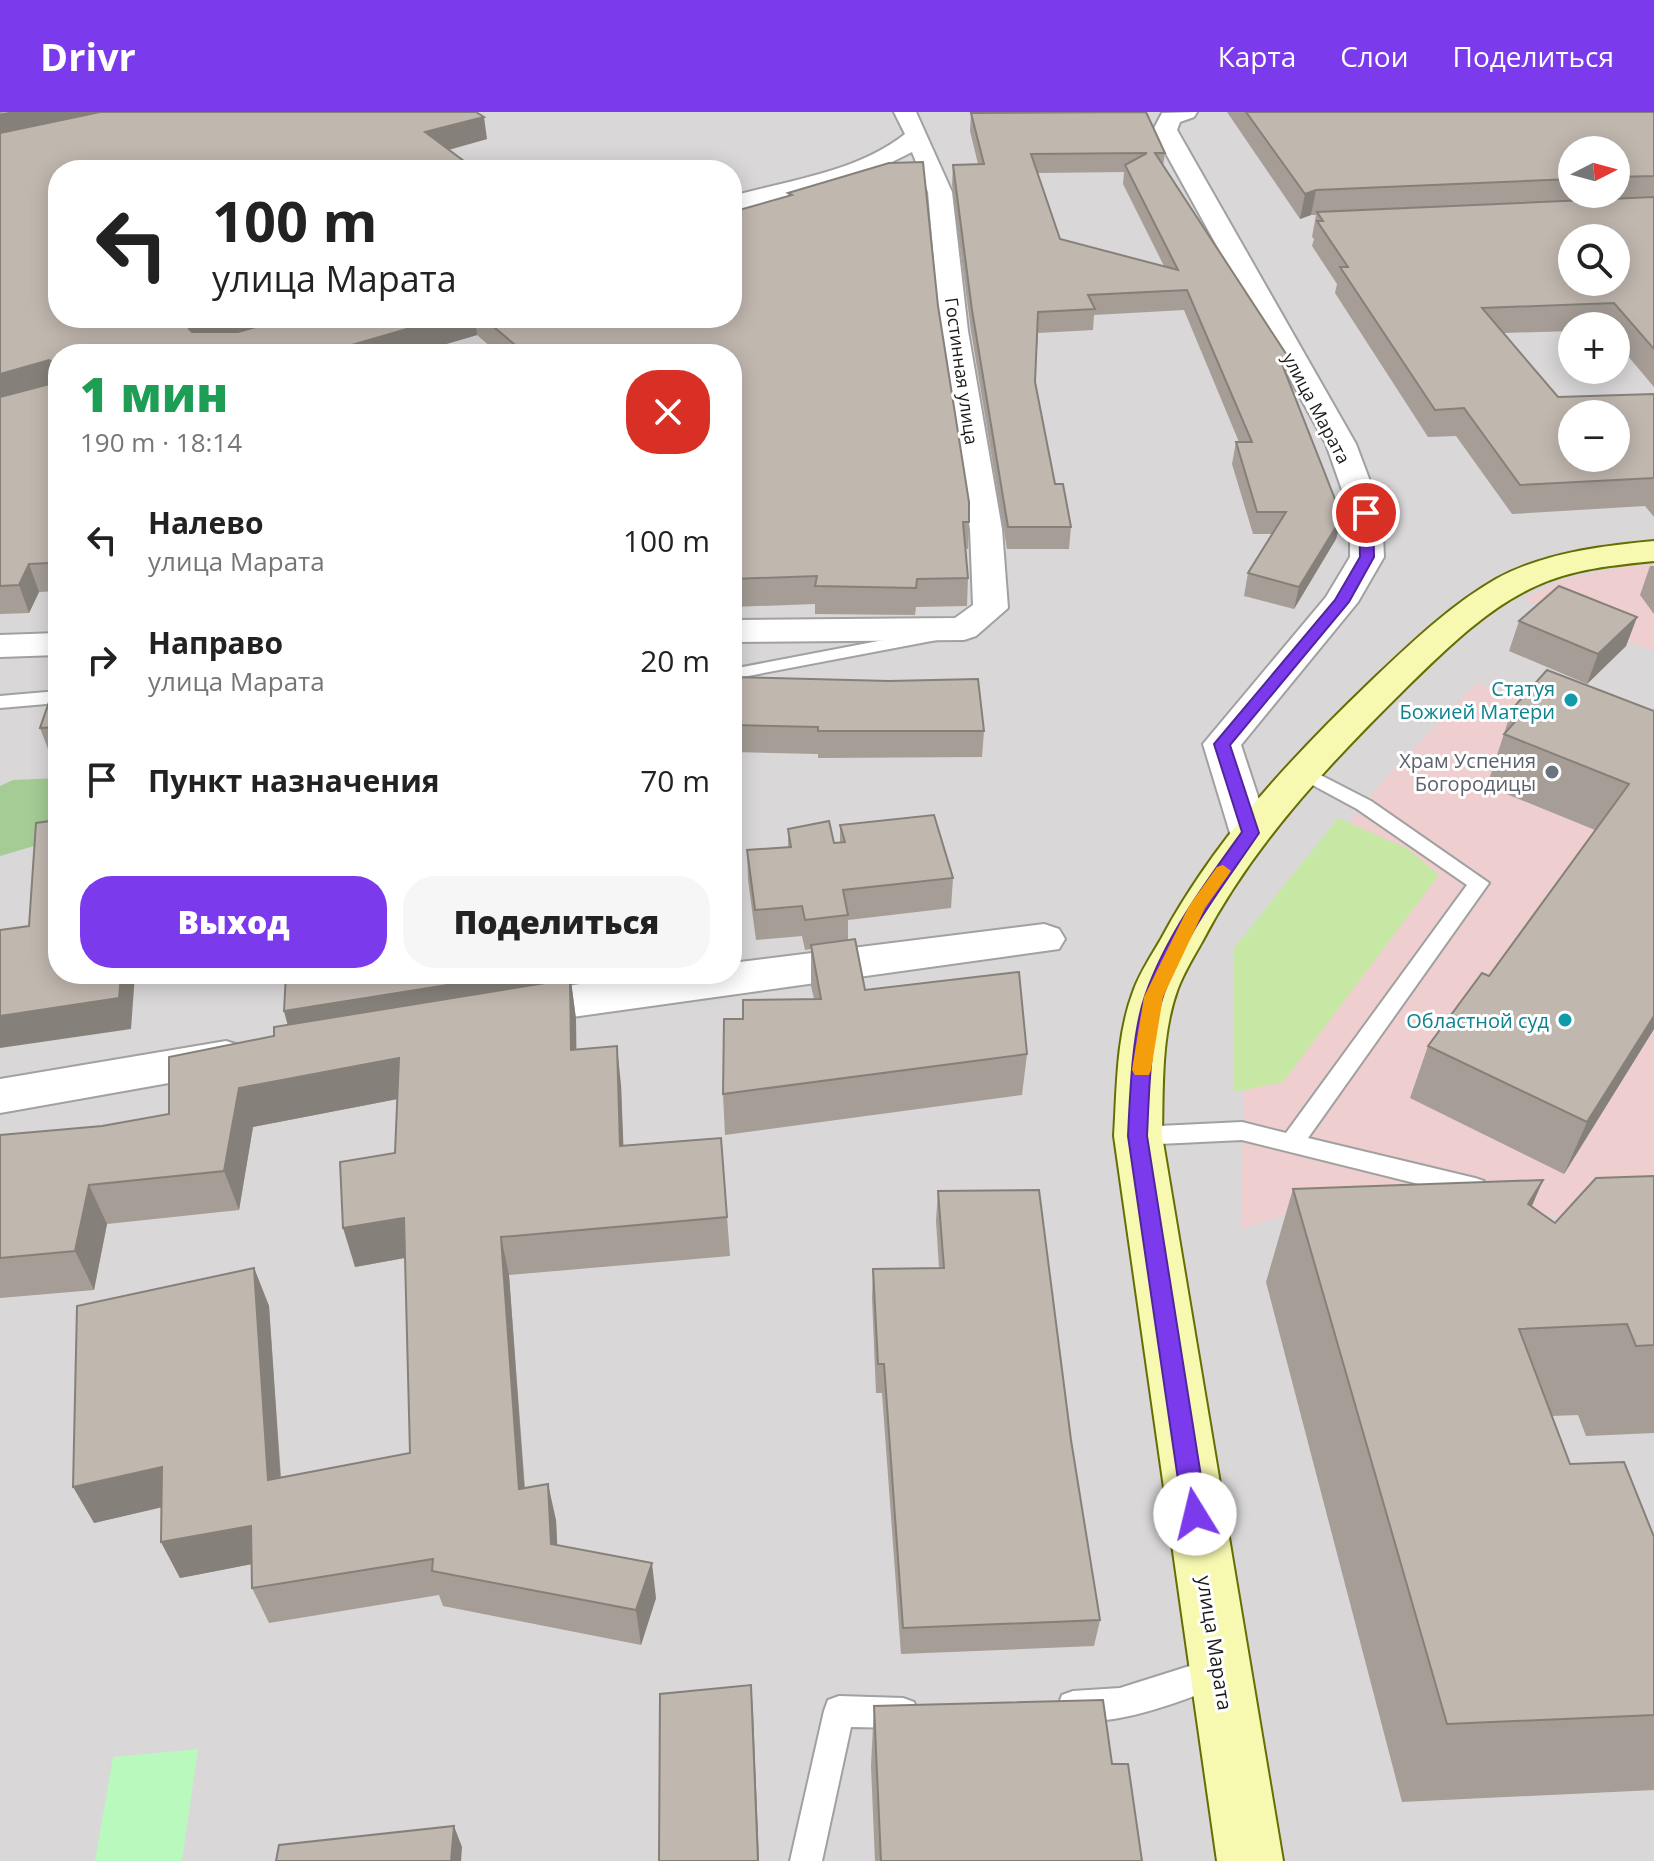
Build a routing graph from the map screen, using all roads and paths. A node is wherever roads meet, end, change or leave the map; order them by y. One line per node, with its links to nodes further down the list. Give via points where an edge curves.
1 (1186, 112): 13 (street, улица Марата, via 1170,118 1165,130 1341,444 1366,513 1367,557 1341,602 1222,744)
2 (912, 124): 3 (street, via 904,151); 5 (street, Гостинная улица, via 940,192 954,331 986,529)
3 (742, 201)
4 (1654, 551): 12 (main road, улица Марата, via 1615,554 1511,585 1444,632)
5 (978, 619): 6 (street); 9 (lane)
6 (742, 631)
7 (48, 644): 8 (street)
8 (0, 646)
9 (742, 673)
10 (48, 698): 11 (lane)
11 (0, 702)
12 (1301, 771): 13 (main road, улица Марата); 21 (lane, via 1364,805 1479,883)
13 (1250, 833): 20 (main road, улица Марата, via 1197,906 1154,997)
14 (1044, 939): 15 (street)
15 (742, 977)
16 (695, 984): 17 (street)
17 (469, 1016)
18 (266, 1051): 19 (street)
19 (0, 1096)
20 (1138, 1136): 21 (lane, via 1242,1131); 23 (main road, улица Марата)
21 (1290, 1145): 22 (lane)
22 (1475, 1188)
23 (1219, 1672): 24 (lane, via 1120,1703); 27 (main road, улица Марата)
24 (1045, 1708)
25 (927, 1714): 26 (lane, via 839,1711)
26 (806, 1861)
27 (1250, 1861)

